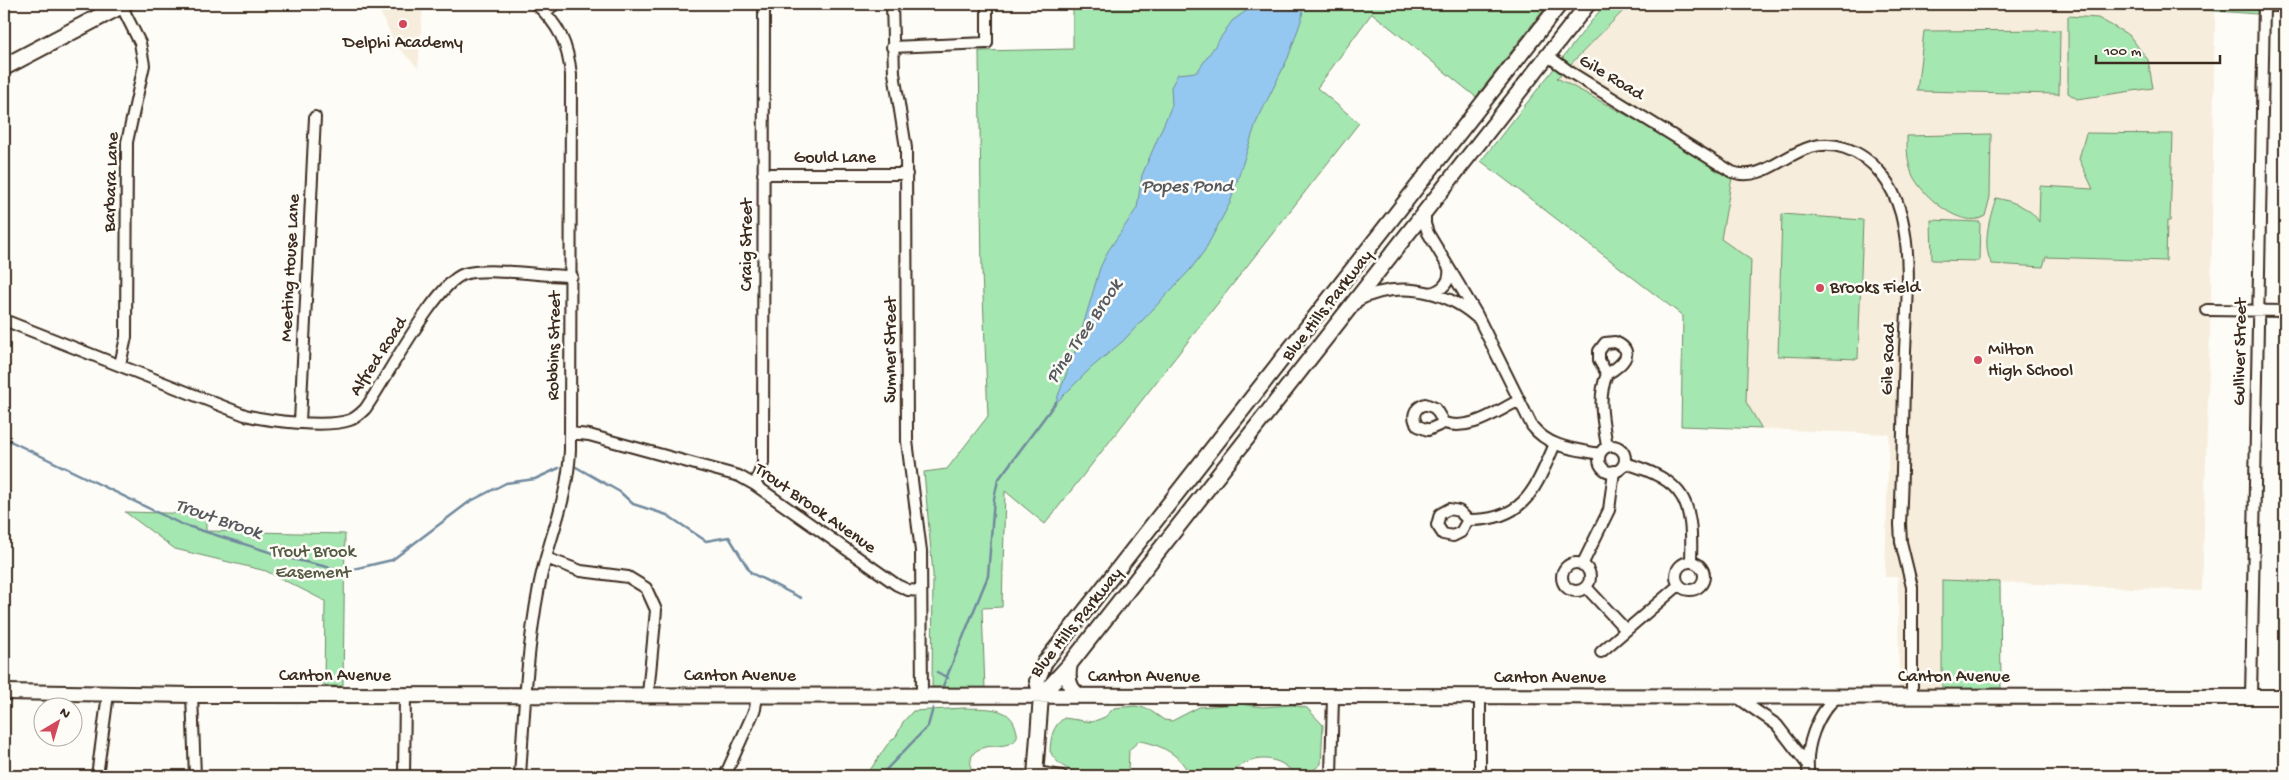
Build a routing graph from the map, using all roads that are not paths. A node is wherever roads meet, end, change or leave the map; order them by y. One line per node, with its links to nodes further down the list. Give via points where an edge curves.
1 (123, 4): 13 (highway); 29 (street, Barbara Lane, via 140,43 144,65 127,142 126,337)
2 (536, 4): 10 (street, Robbins Street)
3 (555, 4): 10 (street)
4 (764, 4): 15 (street, Craig Street)
5 (892, 4): 11 (street, Sumner Street)
6 (987, 4): 11 (street, via 987,43)
7 (1560, 4): 27 (main road, Blue Hills Parkway)
8 (1588, 4): 12 (main road, Blue Hills Parkway)
9 (2285, 6): 23 (street, Gulliver Street, via 2264,6)
10 (545, 12): 19 (street, Robbins Street, via 563,36 570,68)
11 (892, 47): 16 (street, Sumner Street, via 896,93 906,141)
12 (1547, 55): 17 (main road, Blue Hills Parkway); 57 (street, Gile Road, via 1732,172 1742,175 1757,173 1798,150 1830,145 1864,156 1889,184 1901,214 1906,250 1900,524 1912,588)
13 (4, 67)
14 (315, 117): 32 (street, Meeting House Lane)
15 (763, 174): 16 (street, Gould Lane); 39 (street, Craig Street, via 763,464)
16 (907, 174): 46 (street, Sumner Street, via 908,441 919,528)
17 (1425, 212): 18 (street, via 1428,233); 21 (main road, Blue Hills Parkway)
18 (1449, 268): 20 (street, via 1447,283); 26 (street)
19 (572, 276): 32 (street, Alfred Road, via 478,272 460,276 431,307 358,416 338,423); 34 (street, Robbins Street)
20 (1430, 293): 21 (street, via 1388,290); 26 (street, via 1458,304)
21 (1355, 302): 28 (main road, Blue Hills Parkway)
22 (2207, 310): 23 (street)
23 (2258, 310): 24 (street); 66 (street, Gulliver Street)
24 (2285, 311)
25 (4, 320): 29 (street, Alfred Road)
26 (1480, 321): 31 (street)
27 (1293, 347): 28 (main road); 49 (main road, Blue Hills Parkway)
28 (1310, 359): 50 (main road, Blue Hills Parkway)
29 (120, 365): 32 (street, Alfred Road, via 245,415)
30 (1607, 374): 36 (street, via 1600,404)
31 (1518, 401): 33 (street, via 1469,425); 35 (street, via 1536,431)
32 (300, 422)
33 (1444, 423)
34 (570, 433): 39 (street, Trout Brook Avenue, via 689,460 739,476); 41 (street, Robbins Street, via 566,492)
35 (1555, 444): 36 (street); 40 (street, via 1527,500 1499,517)
36 (1604, 450): 37 (street, via 1615,447 1621,451); 38 (street, via 1604,466)
37 (1625, 463): 38 (street); 42 (street, via 1658,475 1680,493 1691,521)
38 (1614, 471): 43 (street, via 1609,510)
39 (755, 485): 46 (street, Trout Brook Avenue, via 897,586)
40 (1468, 520)
41 (546, 558): 54 (street, via 581,571 628,577 646,588 656,610); 58 (street, Robbins Street, via 534,616)
42 (1691, 561): 44 (street, via 1678,569); 44 (street, via 1703,569 1703,582 1692,590)
43 (1582, 565): 45 (street, via 1590,576); 45 (street, via 1568,567 1563,580 1567,588 1574,591)
44 (1679, 585): 47 (street)
45 (1586, 587): 47 (street)
46 (921, 591): 59 (street, Sumner Street)
47 (1626, 630): 48 (street)
48 (1601, 652)
49 (1050, 656): 50 (main road, via 1057,668); 60 (main road, Blue Hills Parkway, via 1036,681)
50 (1070, 664): 60 (main road, Blue Hills Parkway); 61 (main road, via 1070,684)
51 (4, 692): 52 (main road, Canton Avenue)
52 (108, 694): 55 (main road, Canton Avenue); 70 (street)
53 (405, 694): 55 (main road, Canton Avenue); 58 (main road, Canton Avenue); 72 (street)
54 (648, 694): 56 (main road, Canton Avenue); 58 (main road, Canton Avenue)
55 (192, 695): 71 (street)
56 (757, 695): 59 (main road, Canton Avenue); 74 (street, via 755,708)
57 (1912, 695): 64 (main road, Canton Avenue); 66 (main road, Canton Avenue)
58 (526, 696): 73 (street, Robbins Street)
59 (922, 696): 60 (main road, Canton Avenue)
60 (1041, 696): 61 (main road, Canton Avenue); 69 (main road)
61 (1081, 696): 62 (main road, Canton Avenue)
62 (1333, 696): 63 (main road, Canton Avenue); 76 (street)
63 (1480, 696): 65 (main road, Canton Avenue); 77 (street)
64 (1839, 696): 65 (main road, Canton Avenue); 68 (street, via 1826,708 1817,725)
65 (1737, 697): 68 (street, via 1777,725)
66 (2251, 697): 67 (main road, Canton Avenue)
67 (2285, 697)
68 (1807, 764): 78 (street)
69 (1036, 774): 75 (street)
70 (97, 776)
71 (195, 776)
72 (404, 776)
73 (520, 776)
74 (725, 776)
75 (1062, 776)
76 (1328, 776)
77 (1480, 776)
78 (1809, 776)

